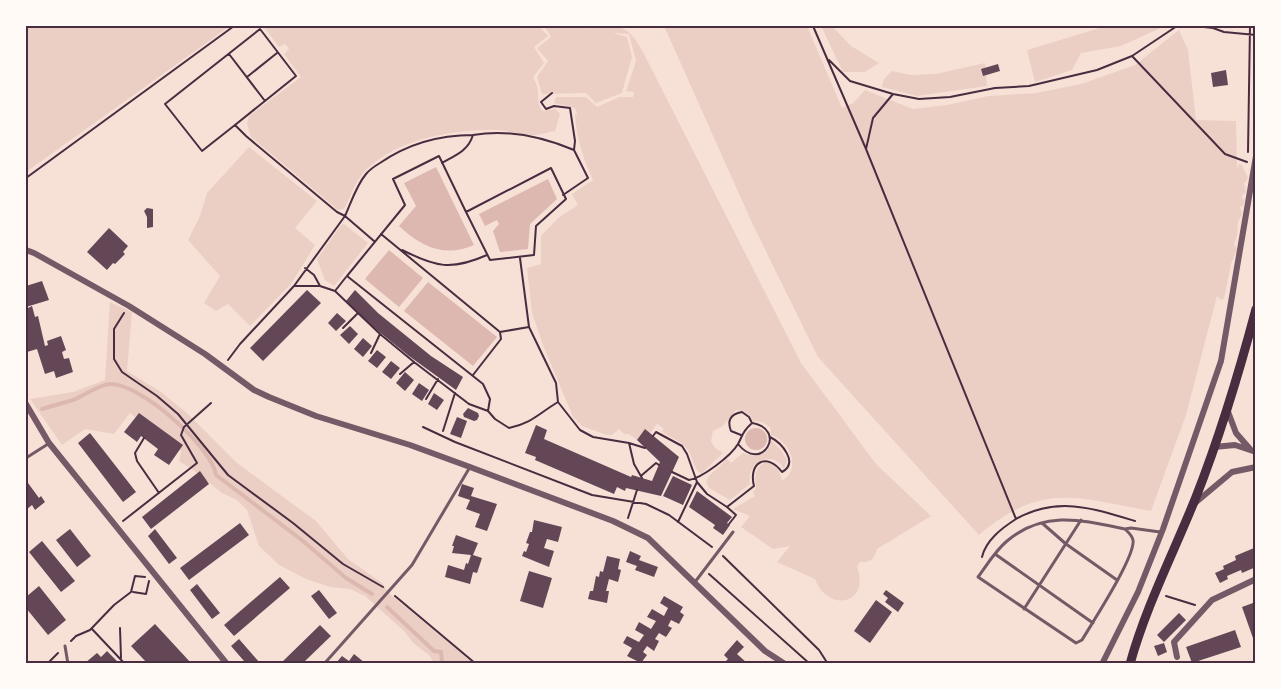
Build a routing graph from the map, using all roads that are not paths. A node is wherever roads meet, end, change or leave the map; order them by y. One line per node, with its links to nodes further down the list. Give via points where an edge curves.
1 (1256, 156): 2 (street)
2 (1255, 162): 18 (street, via 1221,361)
3 (26, 250): 11 (street, via 129,306 270,398)
4 (1256, 309): 6 (main road)
5 (26, 404): 7 (street)
6 (1227, 409): 8 (main road); 9 (street, via 1236,433)
7 (50, 443): 10 (lane); 30 (street)
8 (1214, 447): 9 (street, via 1235,445); 13 (main road)
9 (1253, 450)
10 (26, 458)
11 (470, 467): 23 (street, via 648,538); 31 (lane, via 412,565)
12 (1256, 467): 13 (street, via 1225,476)
13 (1192, 505): 34 (main road)
14 (1082, 519): 15 (lane); 16 (lane); 19 (lane)
15 (1042, 522): 19 (lane); 20 (lane, via 1005,542)
16 (1125, 529): 18 (lane); 22 (lane, via 1134,543)
17 (733, 532): 23 (lane)
18 (1162, 532): 33 (street)
19 (1066, 544): 22 (lane); 24 (lane)
20 (995, 554): 24 (lane); 25 (lane, via 978,577)
21 (1256, 579): 28 (street, via 1203,608 1174,642)
22 (1117, 580): 26 (lane)
23 (695, 582): 32 (street, via 765,651)
24 (1040, 586): 25 (lane); 26 (lane)
25 (1024, 609): 26 (lane, via 1076,643)
26 (1093, 623)
27 (65, 646): 29 (lane)
28 (1177, 657)
29 (68, 663)
30 (226, 663)
31 (324, 663)
32 (785, 663)
33 (1102, 663)
34 (1130, 663)

